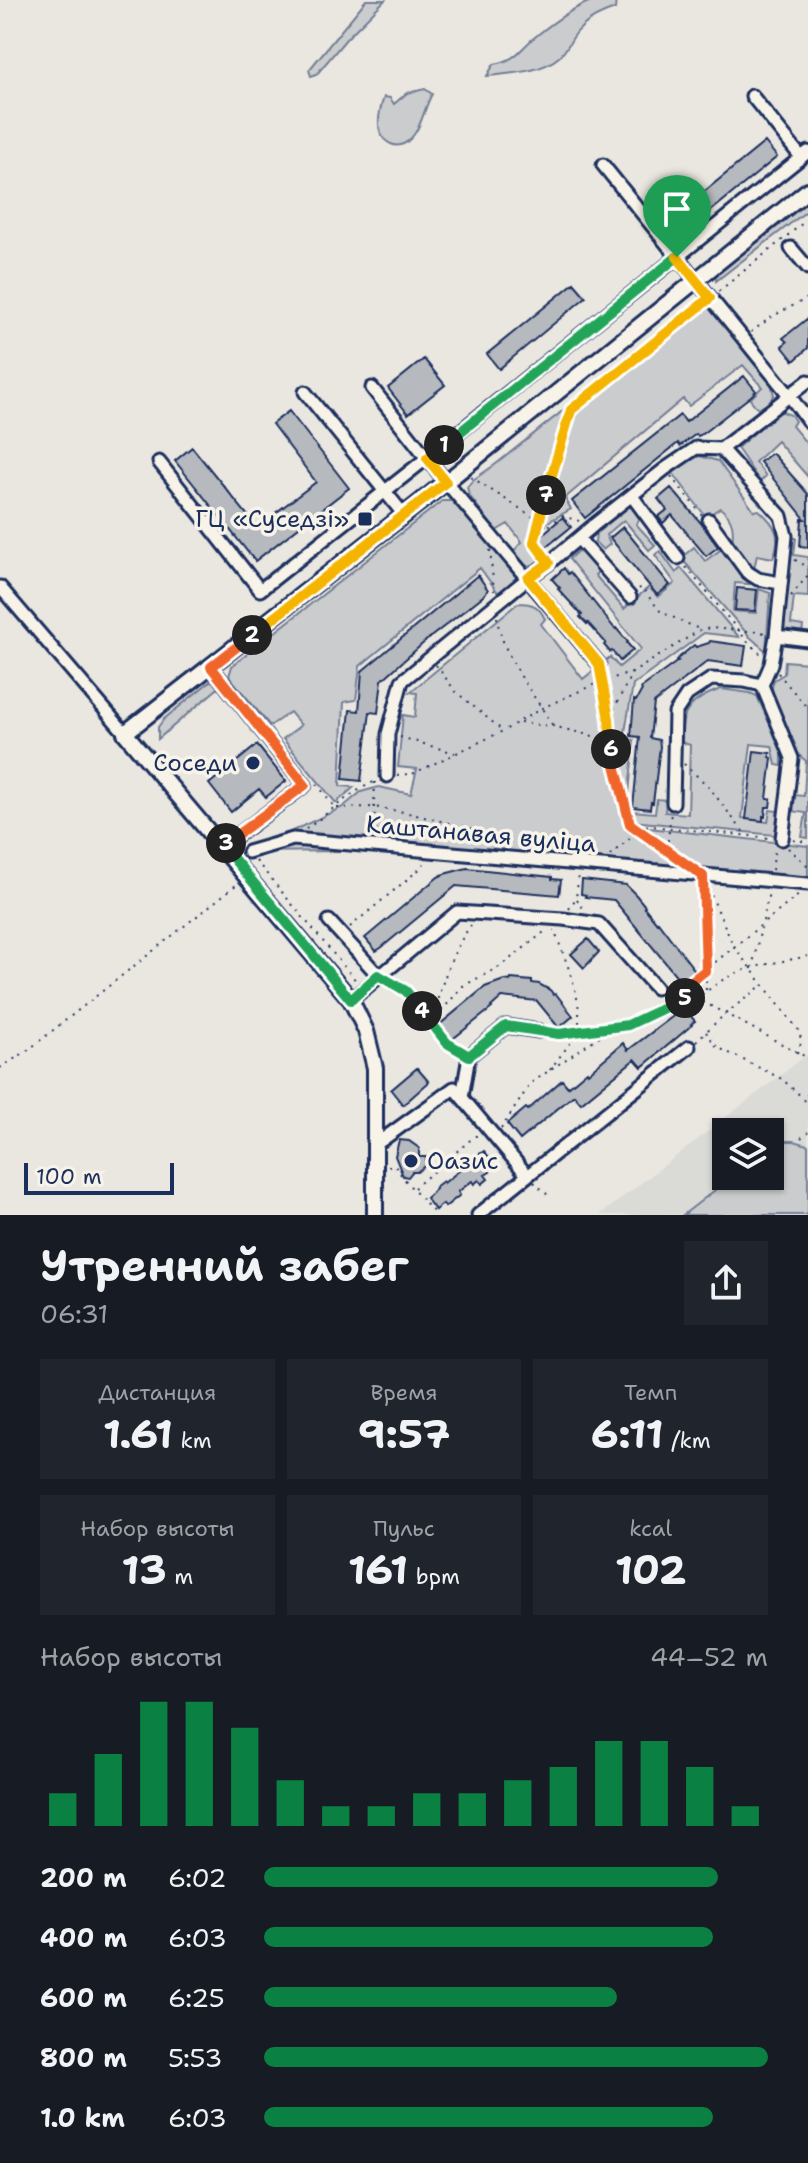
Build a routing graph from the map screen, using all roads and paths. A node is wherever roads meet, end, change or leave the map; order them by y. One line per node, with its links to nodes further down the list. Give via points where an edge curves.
1 (752, 96): 2 (street)
2 (804, 154): 7 (street)
3 (603, 165): 7 (street)
4 (808, 190): 9 (main road)
5 (808, 219): 10 (path)
6 (791, 248): 8 (street)
7 (677, 257): 9 (street); 19 (street)
8 (808, 268)
9 (696, 281): 10 (street); 22 (main road)
10 (710, 298): 12 (street); 28 (path, via 571,410)
11 (808, 298): 12 (path)
12 (744, 338): 16 (street)
13 (808, 381): 16 (street)
14 (372, 388): 19 (street)
15 (305, 392): 24 (street)
16 (789, 395): 17 (street); 18 (street)
17 (808, 421)
18 (721, 449): 21 (street, via 696,448); 34 (street, via 781,516)
19 (427, 458): 23 (street); 24 (street)
20 (159, 462): 24 (street, via 260,590)
21 (665, 469): 25 (street); 27 (path)
22 (461, 470): 23 (main road); 28 (path)
23 (446, 482): 26 (main road); 31 (street)
24 (385, 491): 26 (street)
25 (632, 496): 29 (street); 35 (street)
26 (404, 515): 52 (main road)
27 (709, 520): 40 (street, via 747,572)
28 (539, 521): 30 (path); 32 (path)
29 (594, 525): 30 (path, via 562,516); 33 (street)
30 (547, 526): 32 (path)
31 (488, 531): 39 (street); 43 (path)
32 (535, 536): 36 (path)
33 (579, 539): 36 (street); 42 (street)
34 (784, 554): 37 (path); 40 (street)
35 (678, 558): 46 (path)
36 (549, 563): 39 (street)
37 (808, 567)
38 (808, 575): 44 (path)
39 (528, 578): 43 (street); 50 (street)
40 (780, 583): 44 (street)
41 (0, 587): 62 (street)
42 (630, 597): 45 (path, via 641,587 661,612)
43 (496, 604): 49 (street); 56 (path, via 499,632)
44 (778, 614): 47 (street)
45 (700, 630): 46 (path); 53 (path)
46 (738, 630): 47 (path); 51 (path)
47 (776, 636): 48 (street); 51 (street)
48 (808, 640)
49 (431, 658): 61 (path, via 456,692); 63 (street, via 402,681)
50 (599, 664): 54 (path)
51 (771, 664): 55 (street); 57 (path)
52 (211, 667): 62 (main road); 78 (street, via 305,785)
53 (632, 673): 54 (path); 58 (path)
54 (602, 681): 56 (path); 58 (path)
55 (762, 685): 66 (street, via 711,679 687,695 675,713); 76 (street, via 792,758)
56 (542, 708): 59 (path); 60 (path)
57 (808, 709)
58 (609, 719): 64 (path)
59 (517, 723): 60 (path); 61 (path)
60 (553, 726): 64 (path)
61 (503, 731): 65 (path)
62 (125, 733): 78 (main road)
63 (388, 734): 65 (path); 67 (street)
64 (609, 741): 71 (path)
65 (456, 753): 67 (path, via 412,774)
66 (674, 754): 68 (street); 74 (path, via 708,786)
67 (387, 776)
68 (673, 803): 72 (path)
69 (374, 807): 70 (path); 70 (path, via 375,781); 79 (path); 81 (path, via 493,834)
70 (336, 808): 75 (path)
71 (630, 824): 72 (path); 73 (path)
72 (669, 828): 74 (path); 80 (path)
73 (640, 830): 80 (path); 85 (path)
74 (746, 835): 76 (path)
75 (293, 839): 79 (street, Каштанавая вуліца); 82 (street, Каштанавая вуліца)
76 (779, 839): 77 (path); 86 (path); 88 (path)
77 (808, 842)
78 (223, 846): 109 (main road)
79 (378, 848): 83 (street, Каштанавая вуліца)
80 (667, 850): 87 (path)
81 (537, 851)
82 (248, 852): 105 (path)
83 (428, 852): 84 (street, Каштанавая вуліца); 97 (path, via 422,867)
84 (580, 864): 85 (street, Каштанавая вуліца); 91 (path)
85 (596, 866): 87 (street, Каштанавая вуліца)
86 (808, 866)
87 (703, 876): 88 (street, Каштанавая вуліца); 98 (path); 101 (path)
88 (771, 881): 90 (street, Каштанавая вуліца); 96 (path)
89 (239, 883): 120 (path)
90 (808, 886): 96 (path)
91 (576, 898): 93 (path); 95 (path)
92 (480, 913): 93 (street); 102 (street, via 457,912); 111 (path, via 443,979)
93 (563, 919): 95 (street)
94 (329, 921): 97 (street)
95 (591, 922): 104 (street, via 599,924)
96 (762, 925): 98 (path); 100 (path)
97 (341, 934): 102 (street)
98 (734, 947): 100 (path); 101 (path)
99 (808, 956): 100 (path)
100 (752, 969): 106 (path); 117 (path, via 800,1032)
101 (706, 970): 106 (path); 107 (path, via 688,984)
102 (378, 975): 105 (street); 111 (path, via 406,991)
103 (761, 986): 110 (path)
104 (656, 988): 107 (path)
105 (363, 989): 109 (street)
106 (706, 992): 108 (path)
107 (686, 998): 108 (path); 112 (path, via 628,1025)
108 (696, 998): 110 (path)
109 (351, 1000): 129 (main road, via 375,1068)
110 (724, 1015): 115 (path); 117 (path)
111 (431, 1023): 114 (path, via 463,986 501,966 552,926 579,1009); 118 (path, via 447,1043)
112 (614, 1026): 114 (path); 121 (path)
113 (539, 1031): 114 (path); 118 (street, via 506,1026)
114 (578, 1031): 121 (path)
115 (706, 1032): 116 (path); 124 (path, via 717,1047 782,1079)
116 (689, 1047): 131 (street)
117 (797, 1053): 119 (path)
118 (469, 1056): 123 (street)
119 (808, 1058)
120 (0, 1068)
121 (550, 1070): 127 (path, via 531,1083)
122 (808, 1094): 124 (path)
123 (462, 1097): 127 (street); 129 (street, via 454,1088)
124 (803, 1098): 125 (path)
125 (808, 1105)
126 (808, 1132): 128 (path)
127 (494, 1135): 131 (street); 132 (path, via 475,1136)
128 (801, 1138)
129 (375, 1145): 130 (main road)
130 (375, 1165): 132 (path, via 395,1166); 134 (main road)
131 (527, 1175): 133 (path); 136 (street)
132 (414, 1188): 135 (path)
133 (549, 1196)
134 (375, 1215)
135 (436, 1215)
136 (478, 1215)

